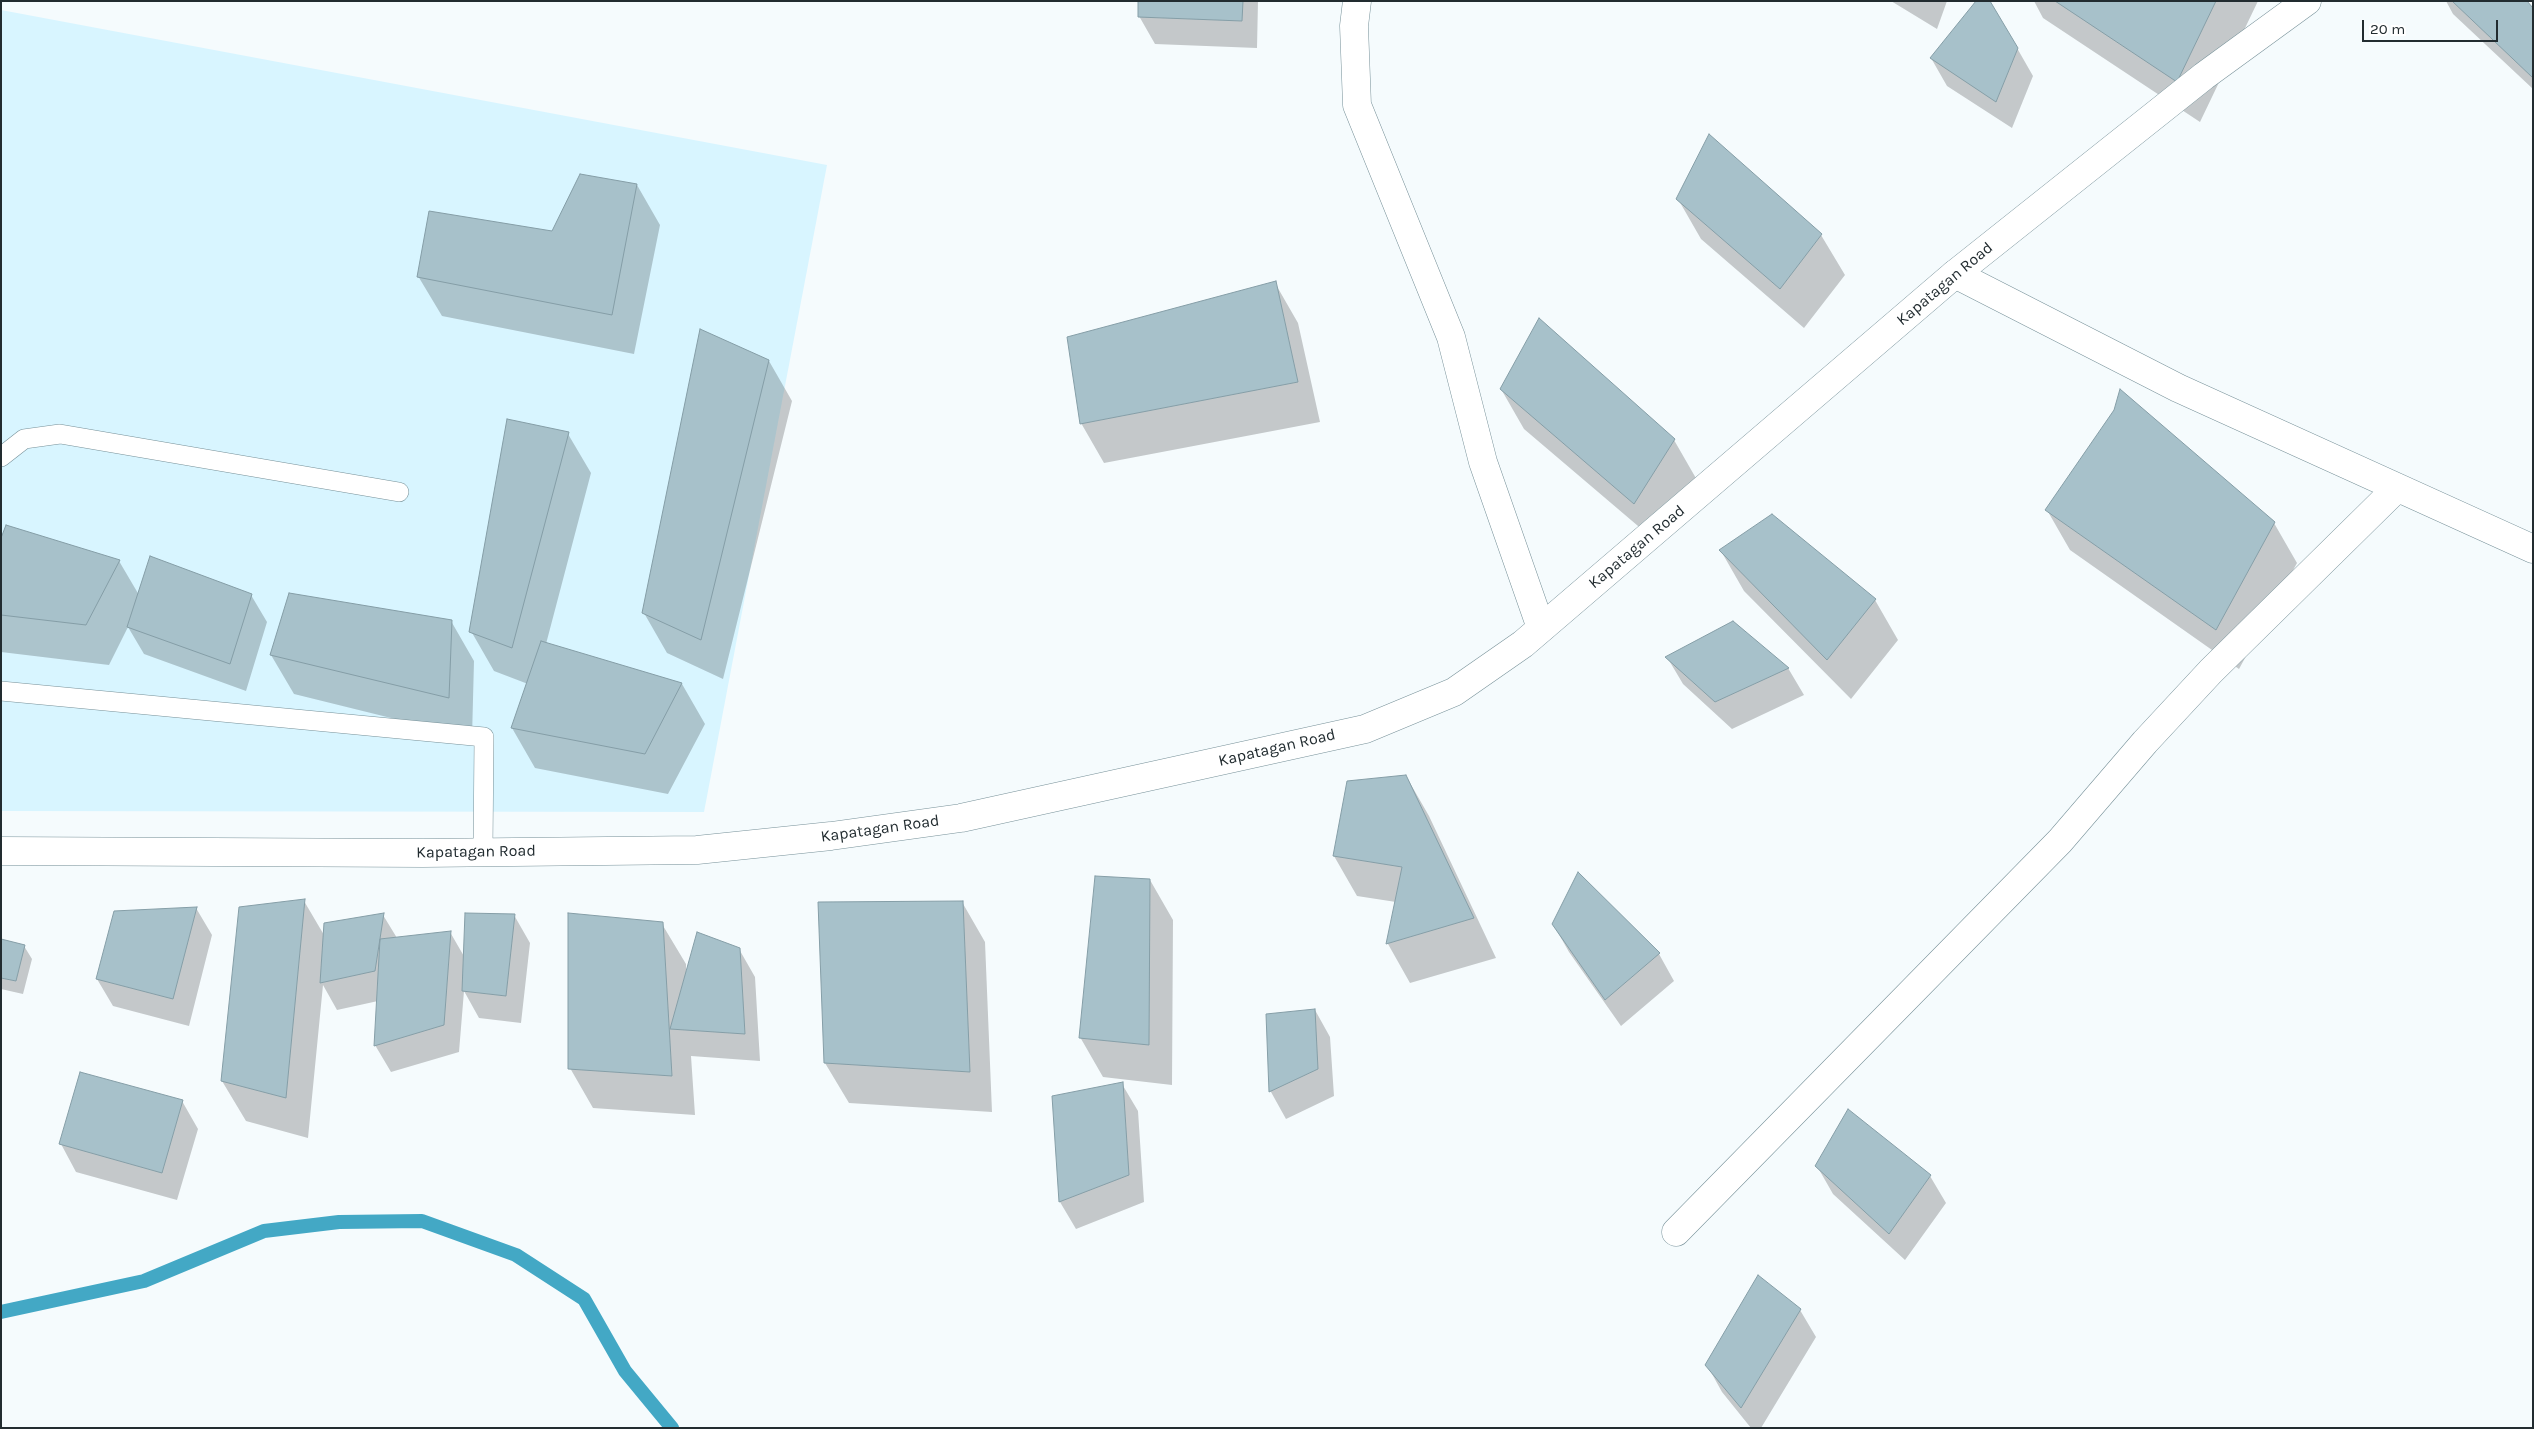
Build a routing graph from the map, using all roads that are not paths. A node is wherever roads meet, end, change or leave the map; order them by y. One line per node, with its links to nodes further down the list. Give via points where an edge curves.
1 (1357, 1): 8 (main road, via 1354,26 1357,106 1451,337 1483,462)
2 (2307, 1): 3 (main road, Kapatagan Road, via 2204,76)
3 (1955, 274): 5 (main road, via 2178,388); 8 (main road, Kapatagan Road)
4 (1, 457): 6 (lane, via 24,439 60,434)
5 (2397, 488): 7 (main road); 12 (main road, via 2211,671 2060,841)
6 (399, 492)
7 (2533, 549)
8 (1541, 628): 11 (main road, Kapatagan Road, via 1454,692 1365,729 961,818 697,850)
9 (1, 691): 11 (lane, via 484,737)
10 (1, 851): 11 (main road, Kapatagan Road)
11 (483, 852)
12 (1676, 1232)

